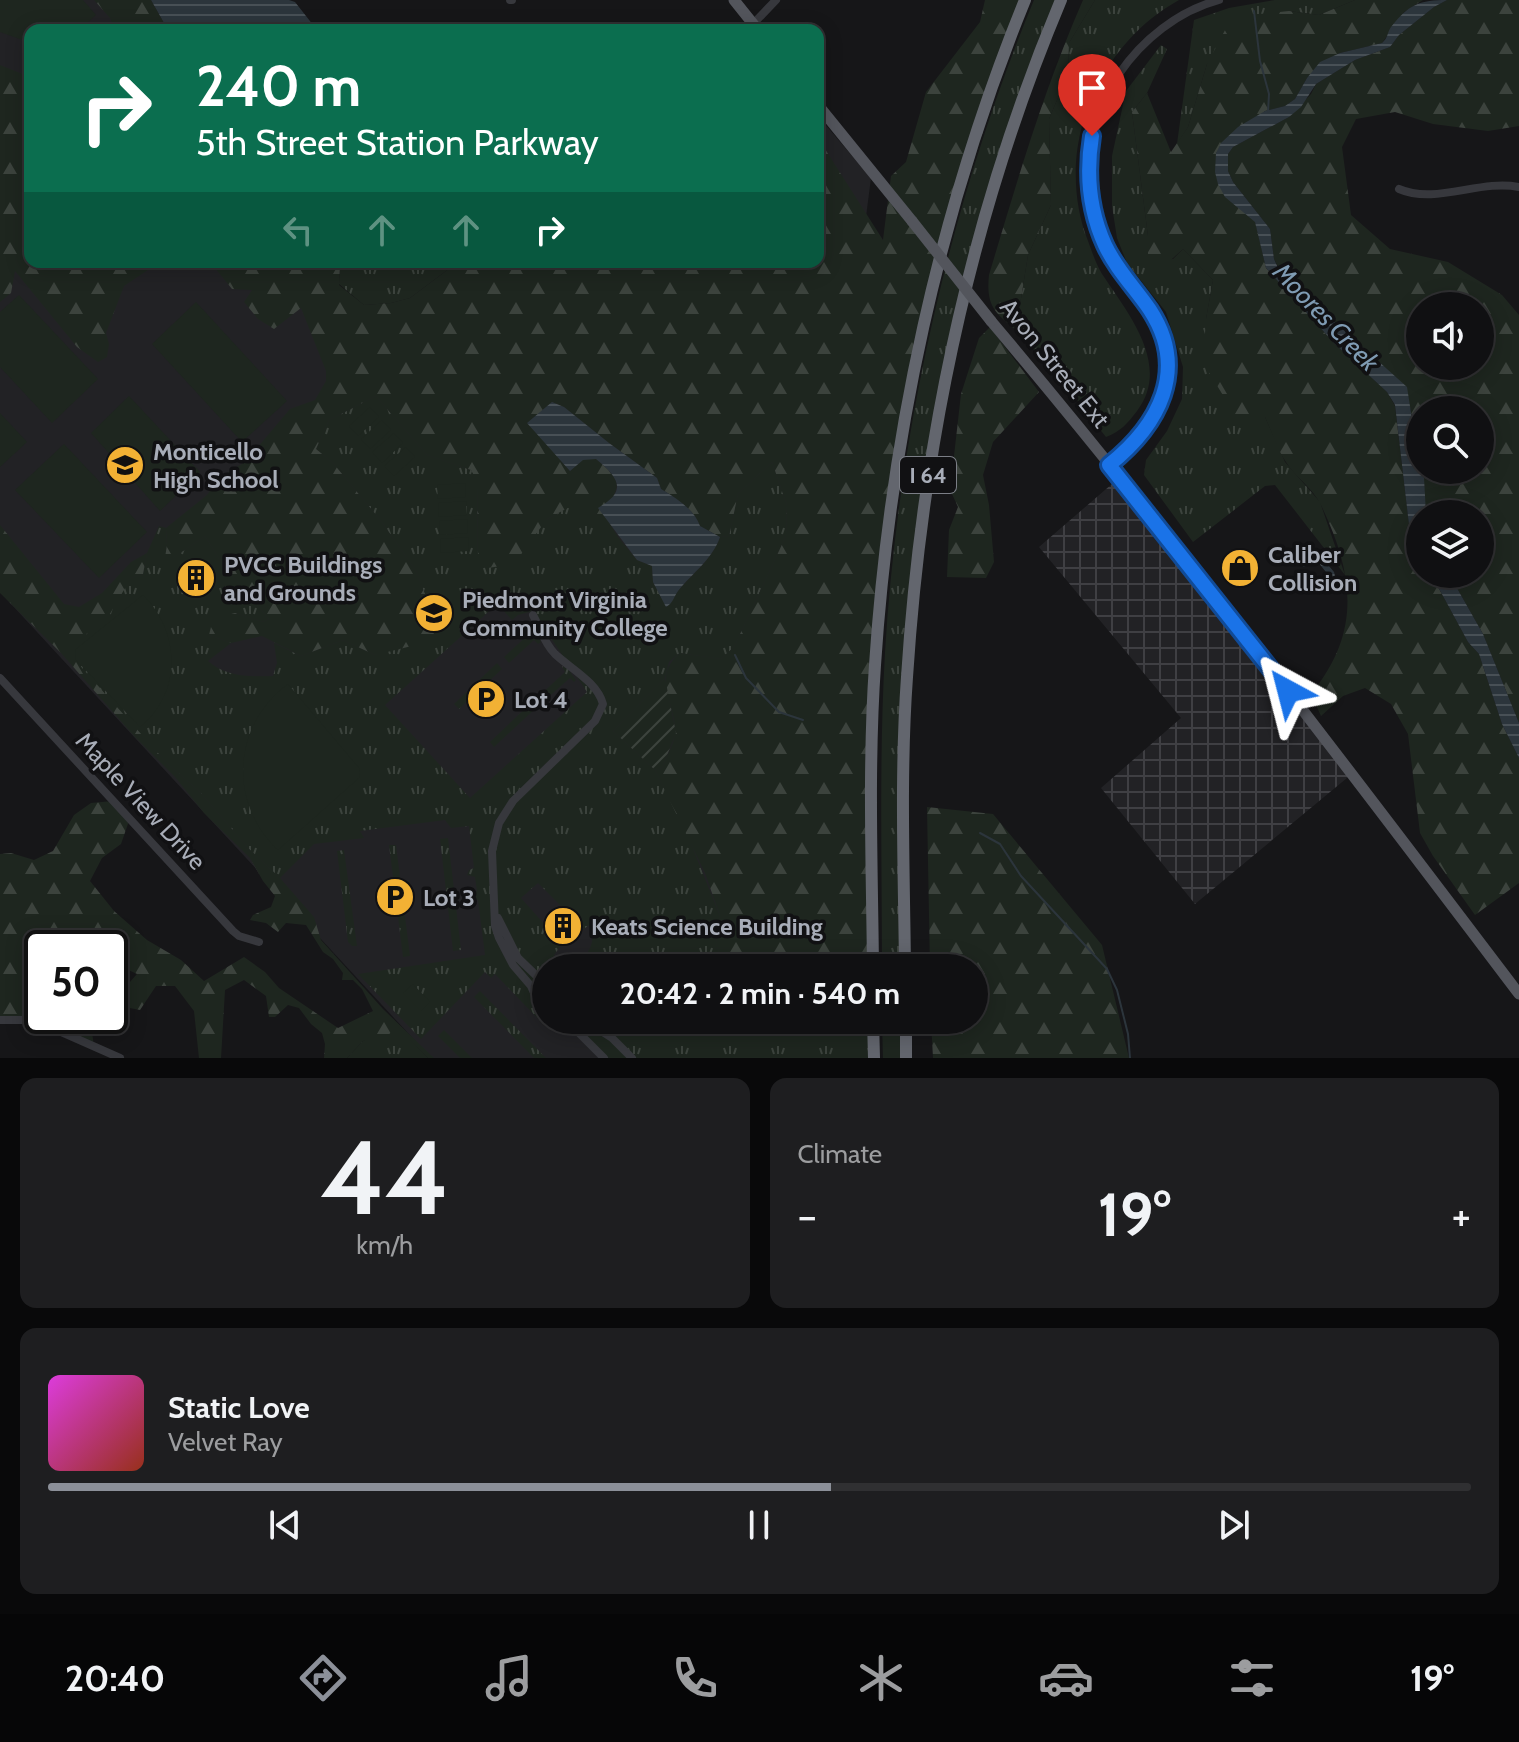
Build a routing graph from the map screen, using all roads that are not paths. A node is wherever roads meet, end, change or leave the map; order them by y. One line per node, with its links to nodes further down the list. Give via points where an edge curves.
1 (734, 0): 6 (main road)
2 (776, 0): 7 (street)
3 (1025, 0): 16 (highway, I 64, via 966,164 907,403 879,605 871,743)
4 (1061, 0): 17 (highway, I 64, via 986,215 932,451 912,601 905,709)
5 (1219, 0): 11 (street, via 1150,38 1117,77 1096,122 1089,166 1098,227 1118,269 1158,324 1167,373 1161,404 1149,426)
6 (753, 24)
7 (757, 24)
8 (824, 112): 11 (main road, Avon Street Ext, bridge)
9 (1519, 187): 10 (street, via 1491,184 1425,195)
10 (1399, 189)
11 (1109, 465): 20 (main road, Avon Street Ext, via 1297,701)
12 (533, 615): 14 (street, via 553,652 600,696 602,710 513,801 499,823 491,861)
13 (0, 678): 15 (street, Maple View Drive, via 233,931)
14 (496, 913): 18 (street, via 518,958); 19 (street, via 495,926 506,954)
15 (259, 942)
16 (873, 954)
17 (905, 954)
18 (532, 972)
19 (532, 991)
20 (1519, 994)
21 (0, 1020): 26 (street, via 41,1023)
22 (580, 1034): 27 (street)
23 (606, 1034): 28 (street)
24 (873, 1034): 29 (highway)
25 (906, 1034): 30 (highway)
26 (120, 1058)
27 (604, 1058)
28 (632, 1058)
29 (874, 1058)
30 (906, 1058)

